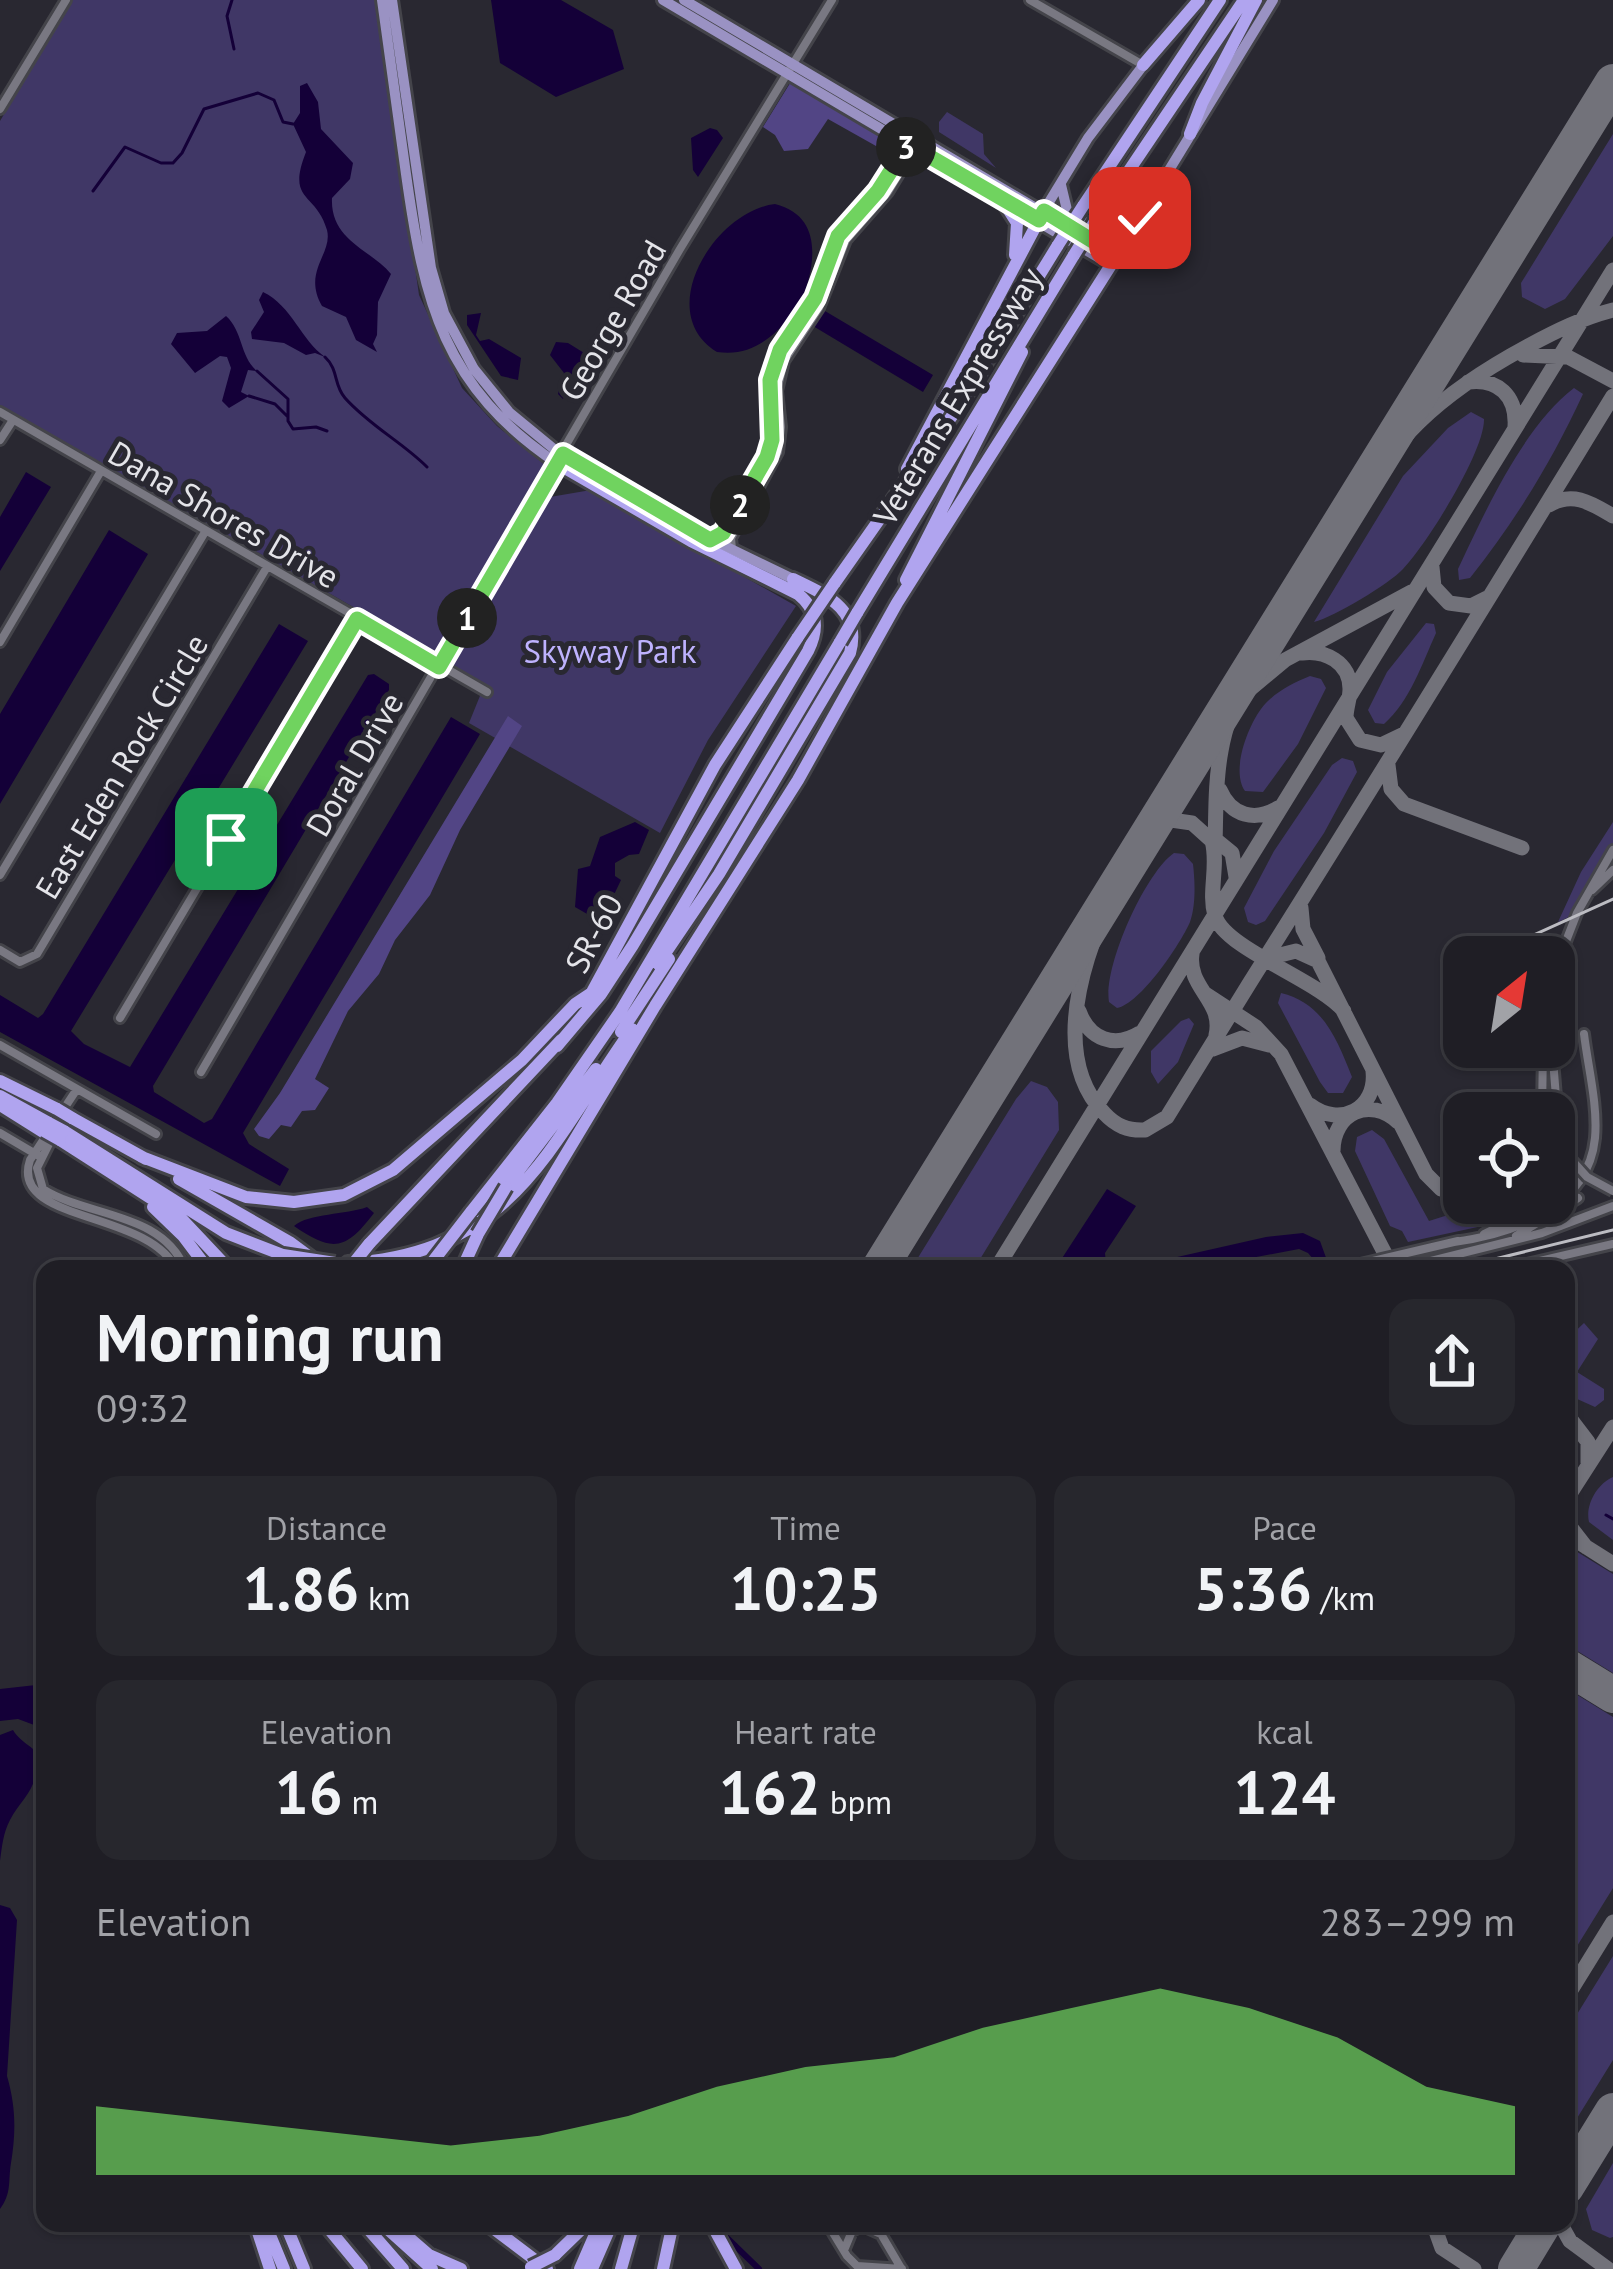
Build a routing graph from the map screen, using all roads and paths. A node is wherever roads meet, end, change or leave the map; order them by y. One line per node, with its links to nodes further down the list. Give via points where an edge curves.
1 (66, 0): 15 (street)
2 (382, 0): 30 (main road, via 418,258 434,315 491,408)
3 (392, 0): 30 (main road, via 440,301 486,385)
4 (663, 0): 12 (main road)
5 (832, 0): 14 (street, George Road)
6 (1030, 0): 13 (street)
7 (1195, 0): 13 (highway)
8 (1224, 0): 32 (highway, Veterans Expressway, bridge)
9 (1244, 0): 25 (highway, Veterans Expressway, bridge)
10 (1256, 0): 16 (highway)
11 (1273, 0): 16 (main road)
12 (692, 5): 14 (main road)
13 (1143, 65): 18 (main road)
14 (790, 68): 17 (main road); 30 (street, George Road)
15 (0, 109)
16 (1190, 134): 22 (main road)
17 (914, 141): 19 (main road); 20 (main road); 26 (street, via 885,196 848,236)
18 (1059, 185): 20 (main road); 21 (main road); 22 (main road, via 1067,210 1102,232 1120,232)
19 (1001, 198): 21 (main road); 24 (highway, via 1018,227)
20 (1024, 199): 21 (main road)
21 (1041, 215): 23 (main road); 24 (highway)
22 (1140, 218): 23 (main road)
23 (1114, 261): 39 (highway)
24 (1012, 268): 32 (highway)
25 (1051, 294): 39 (highway); 42 (highway, Veterans Expressway, bridge)
26 (802, 328): 34 (street, via 772,369 767,457 723,533); 35 (street, via 779,379 778,452 731,538)
27 (0, 412): 28 (street, Dana Shores Drive)
28 (13, 419): 29 (street); 31 (street, Dana Shores Drive)
29 (0, 440)
30 (560, 459): 34 (main road); 43 (street, George Road); 58 (highway, via 691,541 795,591 812,607 815,625 808,651 633,945)
31 (101, 471): 33 (street, Dana Shores Drive); 41 (street)
32 (898, 493): 38 (highway, Veterans Expressway)
33 (206, 531): 36 (street, Dana Shores Drive); 48 (street)
34 (710, 540): 35 (main road)
35 (733, 551): 37 (main road)
36 (267, 567): 40 (street, Dana Shores Drive); 51 (street, East Eden Rock Circle, via 37,954 20,962)
37 (793, 579): 47 (highway, via 842,606 852,646)
38 (834, 584): 53 (highway, SR-60 / SR-60, bridge, via 715,765)
39 (897, 603): 52 (highway)
40 (357, 619): 43 (street, Dana Shores Drive); 55 (street)
41 (0, 642)
42 (840, 643): 54 (highway, SR-60 / SR-60)
43 (439, 667): 44 (street, Dana Shores Drive); 60 (street, Doral Drive)
44 (487, 692)
45 (1613, 850): 49 (street)
46 (1613, 870): 49 (street)
47 (718, 874): 54 (highway); 86 (highway, bridge)
48 (0, 875)
49 (1588, 893): 50 (street)
50 (1569, 936)
51 (1, 950)
52 (679, 968): 84 (highway, via 548,1156 502,1206 466,1231); 87 (highway)
53 (591, 994): 58 (highway, SR-60 / SR-60); 69 (highway, via 393,1170 344,1195 259,1199)
54 (620, 1012): 85 (highway, SR-60 / SR-60, bridge)
55 (120, 1018)
56 (1584, 1034): 74 (street, via 1595,1129 1579,1181 1520,1227)
57 (0, 1045): 62 (street)
58 (557, 1046): 83 (highway, SR-60 / SR-60, bridge)
59 (1551, 1068): 70 (street, bridge, via 1568,1156)
60 (201, 1072)
61 (0, 1081): 64 (highway)
62 (77, 1089): 66 (street); 68 (street)
63 (0, 1100): 64 (highway); 67 (highway, bridge)
64 (53, 1116): 67 (highway, bridge); 69 (highway, bridge, via 72,1118)
65 (0, 1133): 68 (street)
66 (156, 1134)
67 (60, 1138): 79 (highway, via 155,1208); 80 (highway, via 180,1217); 81 (highway, bridge, via 226,1233)
68 (38, 1155): 77 (street, via 27,1176 37,1197 129,1230); 78 (street, via 45,1191 145,1229)
69 (142, 1157): 82 (highway)
70 (1613, 1191)
71 (1578, 1198): 76 (street)
72 (1613, 1205): 76 (street)
73 (1504, 1224): 74 (street)
74 (1454, 1243): 88 (street)
75 (1613, 1244): 90 (street)
76 (1493, 1246): 89 (street)
77 (170, 1260)
78 (180, 1260)
79 (201, 1260)
80 (221, 1260)
81 (303, 1260)
82 (318, 1260)
83 (356, 1260)
84 (381, 1260)
85 (435, 1260)
86 (465, 1260)
87 (502, 1260)
88 (1379, 1260)
89 (1436, 1260)
90 (1544, 1260)
91 (257, 2232): 113 (highway)
92 (269, 2232): 114 (highway)
93 (289, 2232): 115 (highway)
94 (331, 2232): 116 (highway)
95 (371, 2232): 117 (highway)
96 (391, 2232): 118 (highway)
97 (403, 2232): 119 (highway)
98 (498, 2232): 120 (highway)
99 (579, 2232): 112 (highway, bridge)
100 (596, 2232): 121 (highway)
101 (608, 2232): 122 (highway)
102 (631, 2232): 123 (highway)
103 (671, 2232): 124 (highway)
104 (715, 2232): 125 (highway)
105 (834, 2232): 110 (street)
106 (854, 2232): 110 (street)
107 (878, 2232): 109 (street)
108 (886, 2232): 109 (street)
109 (885, 2241): 111 (street); 126 (street)
110 (845, 2250): 111 (street, via 857,2266)
111 (871, 2266): 126 (street)
112 (527, 2268)
113 (270, 2269)
114 (284, 2269)
115 (304, 2269)
116 (362, 2269)
117 (403, 2269)
118 (432, 2269)
119 (460, 2269)
120 (547, 2269)
121 (580, 2269)
122 (592, 2269)
123 (621, 2269)
124 (663, 2269)
125 (736, 2269)
126 (902, 2269)

